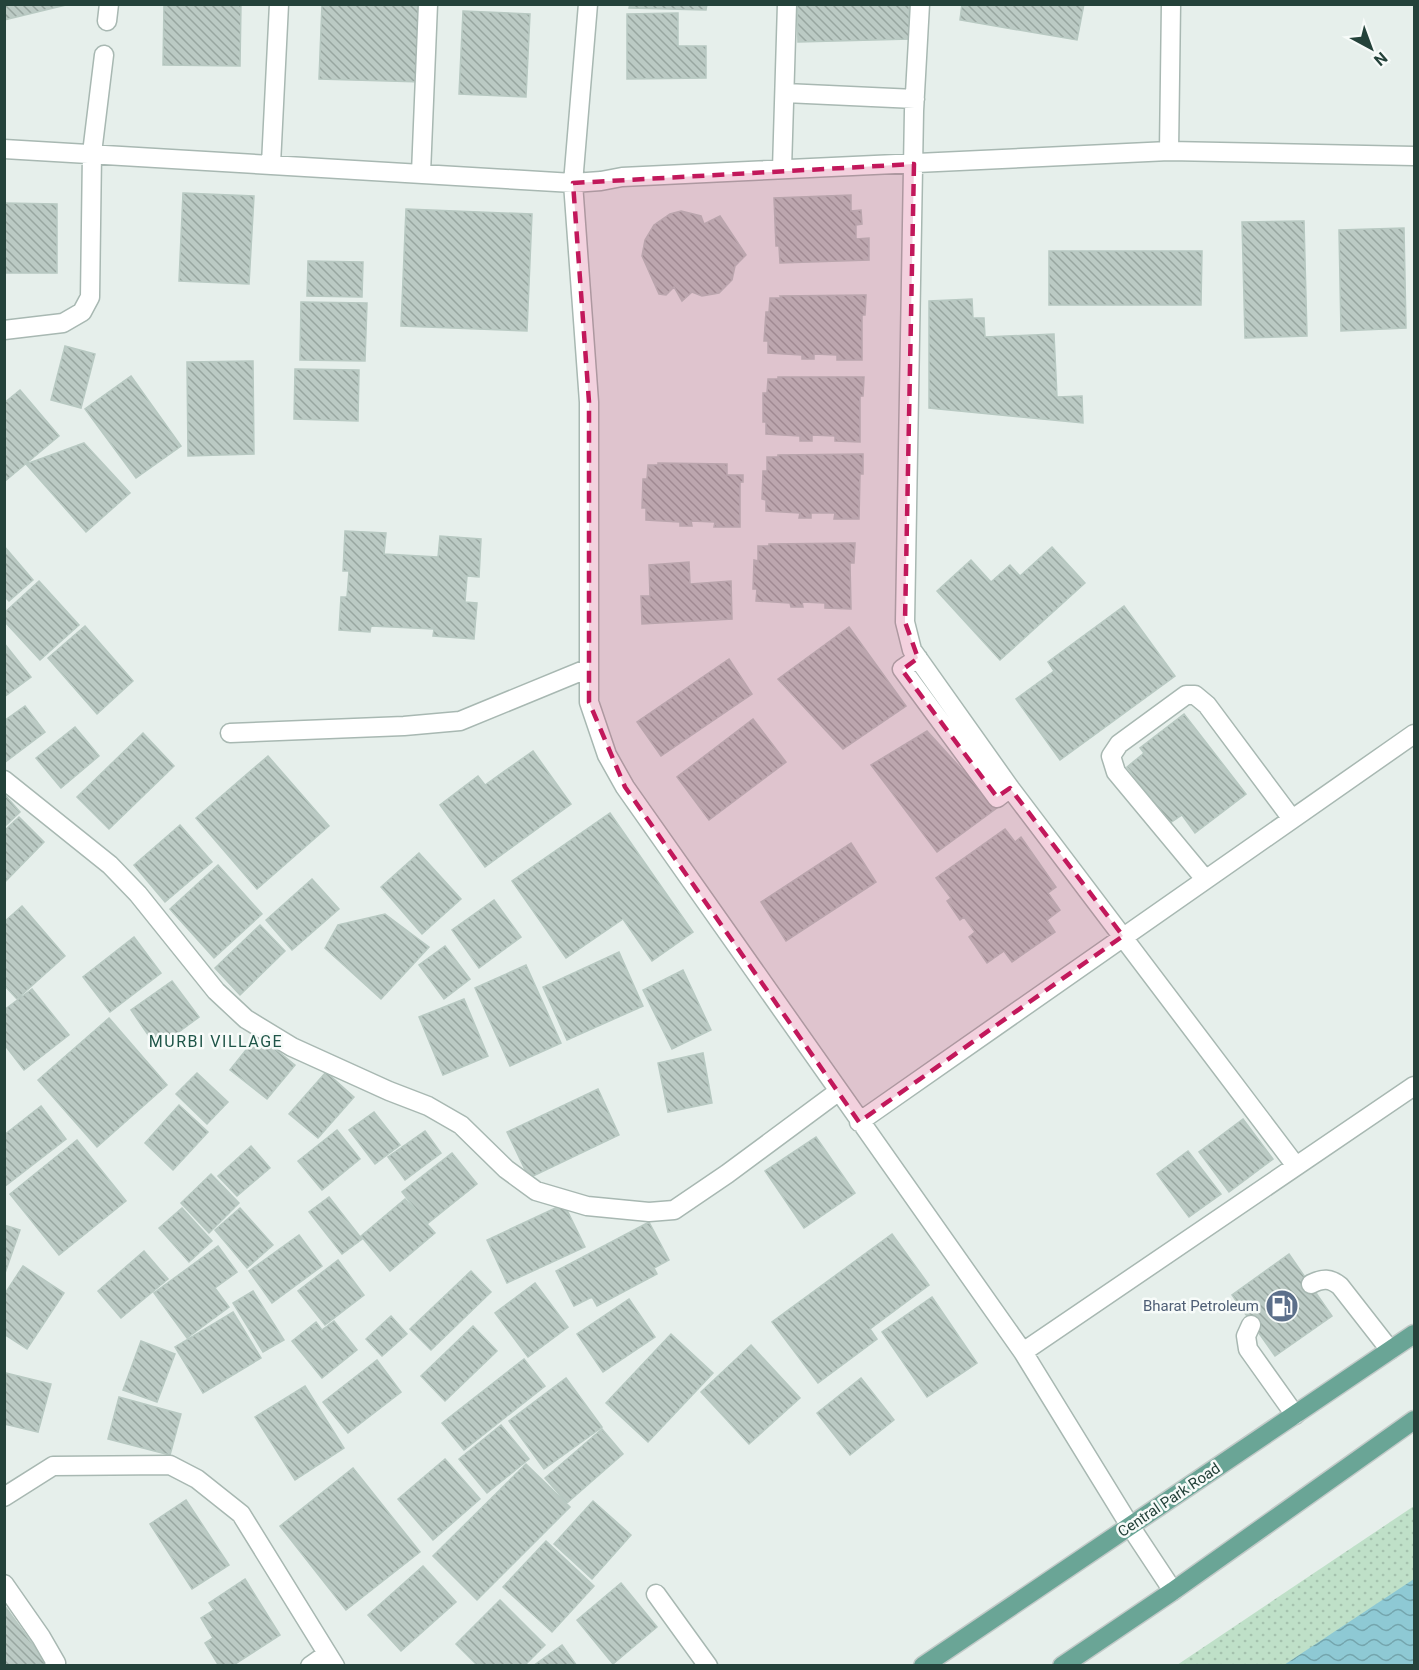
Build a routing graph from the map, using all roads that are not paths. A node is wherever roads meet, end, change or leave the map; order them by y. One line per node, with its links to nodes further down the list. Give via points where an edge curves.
1 (279, 4): 14 (street)
2 (428, 4): 17 (street)
3 (588, 4): 18 (street)
4 (787, 4): 8 (street)
5 (920, 4): 9 (street)
6 (1171, 4): 11 (street)
7 (104, 55): 12 (street)
8 (785, 93): 9 (street); 16 (street)
9 (915, 99): 15 (street)
10 (4, 149): 12 (street)
11 (1169, 151): 13 (street); 15 (street)
12 (92, 153): 14 (street); 19 (street, via 90,297 82,312 63,323)
13 (1414, 156)
14 (271, 164): 17 (street)
15 (914, 164): 16 (street); 26 (street, via 905,622 912,650 1010,788)
16 (783, 170): 18 (street)
17 (421, 173): 18 (street)
18 (573, 183): 20 (street, via 589,402)
19 (4, 330)
20 (589, 668): 21 (street, via 460,721); 28 (street, via 589,702 607,755 625,787)
21 (230, 733)
22 (1414, 734): 24 (street)
23 (4, 780): 28 (street, via 110,865 216,991 246,1019 292,1047 428,1106 461,1125 506,1169 537,1191 587,1206 649,1212 674,1210)
24 (1292, 819): 25 (street); 25 (street, via 1207,705 1195,695 1186,694 1119,744 1111,756 1116,772)
25 (1205, 879): 26 (street)
26 (1123, 936): 29 (street); 30 (street)
27 (1414, 1086): 30 (street)
28 (839, 1091): 29 (street)
29 (859, 1122): 35 (street)
30 (1296, 1167): 35 (street)
31 (1311, 1284): 34 (street, via 1327,1279 1340,1286)
32 (1251, 1325): 36 (street, via 1246,1336 1248,1349)
33 (1414, 1334): 34 (main road, Central Park Road)
34 (1390, 1350): 36 (main road, Central Park Road)
35 (1023, 1352): 39 (street)
36 (1295, 1415): 39 (main road, Central Park Road)
37 (1414, 1420): 41 (main road)
38 (4, 1497): 43 (street, via 53,1466 170,1465 197,1479 241,1514)
39 (1130, 1526): 41 (street); 47 (main road, Central Park Road)
40 (4, 1584): 44 (street, via 41,1637)
41 (1173, 1591): 48 (main road)
42 (656, 1594): 46 (street)
43 (331, 1660): 45 (street)
44 (54, 1665)
45 (310, 1665)
46 (708, 1665)
47 (924, 1665)
48 (1062, 1665)

